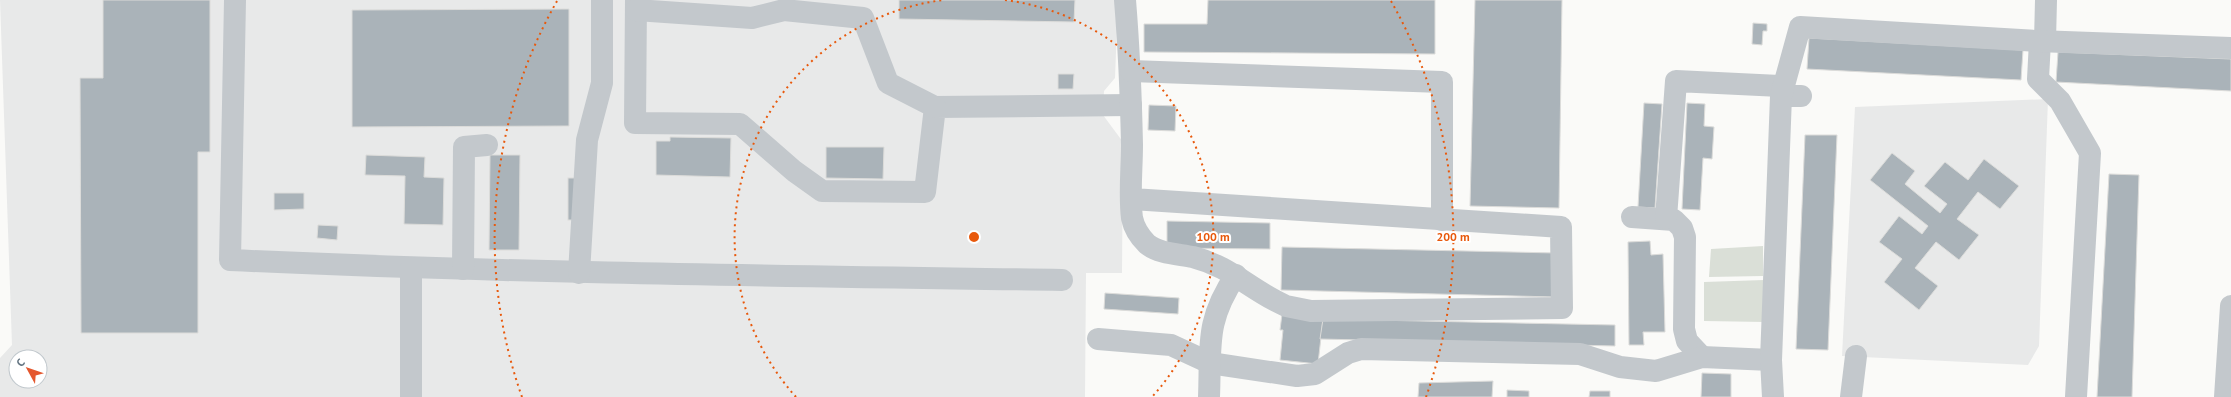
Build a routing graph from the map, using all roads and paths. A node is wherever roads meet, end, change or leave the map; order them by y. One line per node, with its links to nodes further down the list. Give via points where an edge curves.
1 (235, 0): 17 (street, via 230,260)
2 (602, 0): 19 (street, via 602,83 587,140)
3 (1125, 0): 8 (street)
4 (2046, 0): 6 (street)
5 (636, 5): 11 (street, via 752,18 784,10 863,18 888,82); 11 (street, via 635,123 740,124 794,171 822,191 924,192)
6 (2043, 41): 7 (street); 9 (street, via 1800,27); 32 (street, via 2038,78 2060,101 2090,153)
7 (2231, 48)
8 (1131, 71): 10 (street); 16 (street, via 1442,82)
9 (1788, 93): 15 (street, via 1676,81); 26 (street)
10 (1131, 105): 11 (street); 13 (street)
11 (934, 107)
12 (487, 145): 18 (street, via 464,147)
13 (1132, 199): 16 (street); 20 (street, via 1134,226 1148,244 1162,251 1217,264)
14 (1632, 217): 15 (street)
15 (1666, 218): 25 (street, via 1679,223 1684,232 1684,329 1687,341)
16 (1442, 220): 20 (street, via 1561,227 1562,308 1311,310 1286,306)
17 (411, 268): 18 (street); 28 (street)
18 (463, 269): 19 (street)
19 (579, 273): 21 (street)
20 (1236, 275): 27 (street, via 1213,322 1209,338)
21 (1062, 280)
22 (2231, 306): 33 (street)
23 (1098, 339): 27 (street, via 1171,345)
24 (1856, 356): 31 (street)
25 (1702, 357): 26 (street); 27 (street, via 1656,371 1620,367 1580,354 1361,349 1348,353 1315,374 1297,376)
26 (1771, 360): 30 (street)
27 (1210, 363): 29 (street)
28 (411, 397)
29 (1209, 397)
30 (1773, 397)
31 (1851, 397)
32 (2076, 397)
33 (2225, 397)

